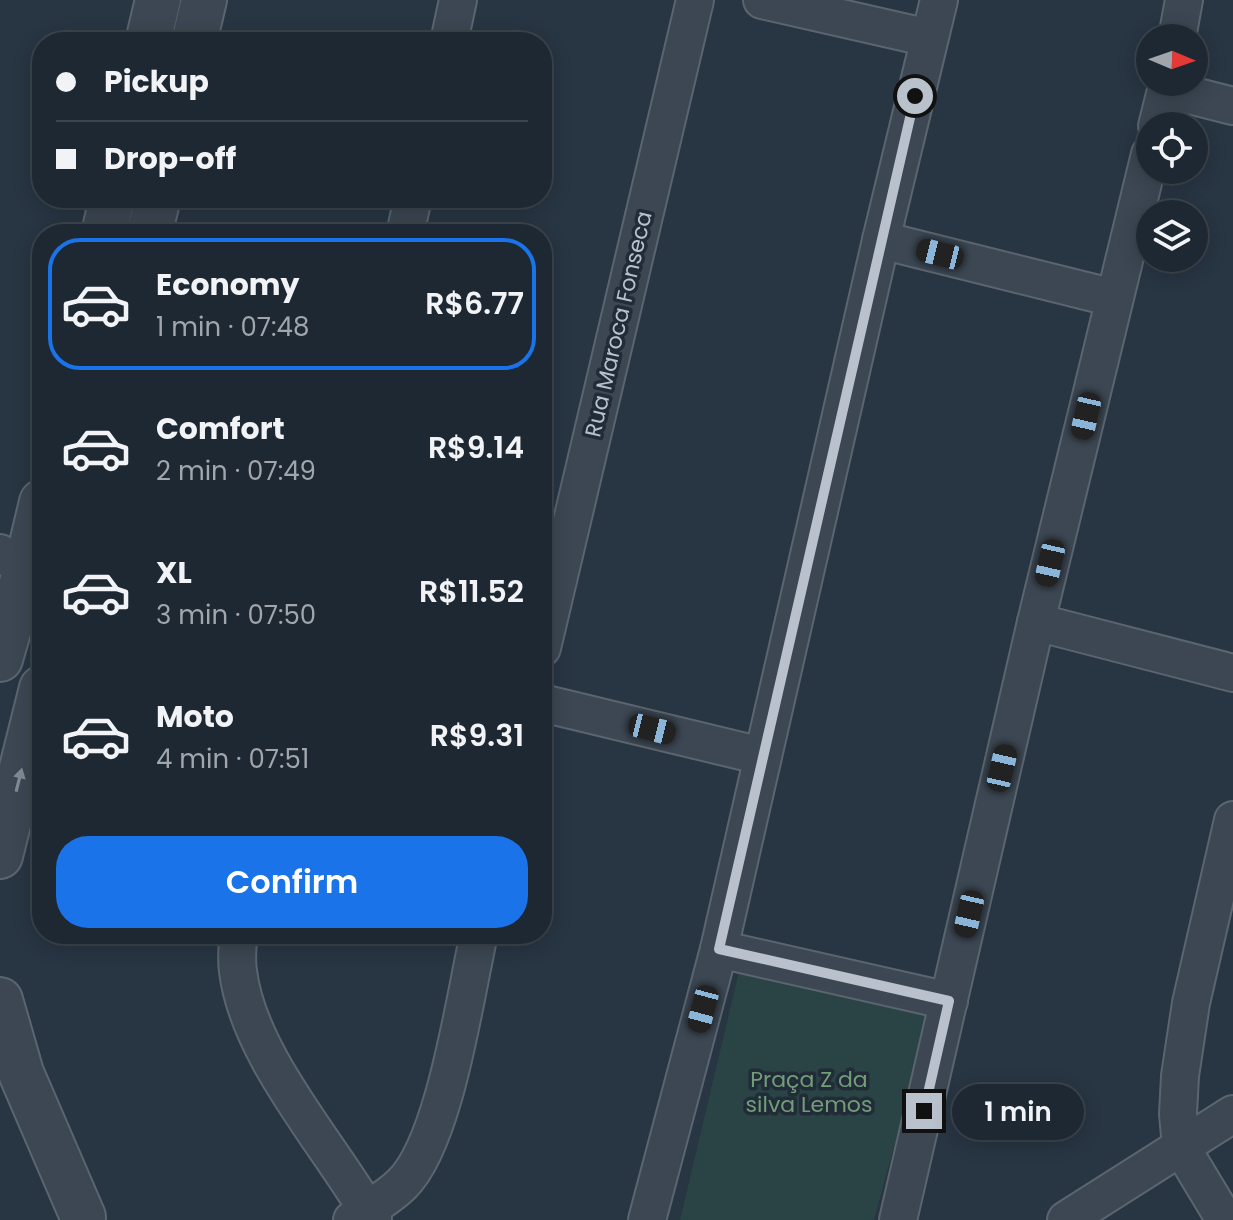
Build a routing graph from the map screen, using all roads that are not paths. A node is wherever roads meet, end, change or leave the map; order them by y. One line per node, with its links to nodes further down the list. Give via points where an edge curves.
1 (158, 0): 9 (street)
2 (204, 0): 10 (street)
3 (458, 0): 11 (street)
4 (695, 0): 19 (street, Rua Maroca Fonseca)
5 (762, 0): 12 (street)
6 (939, 0): 12 (street)
7 (1184, 0): 8 (street)
8 (1180, 24)
9 (150, 32)
10 (196, 32)
11 (451, 32)
12 (929, 38): 16 (street)
13 (1200, 96): 14 (street)
14 (1233, 106)
15 (1142, 184): 17 (street)
16 (881, 240): 17 (street); 27 (street)
17 (1114, 298): 22 (street)
18 (32, 522): 20 (street)
19 (556, 526): 21 (street, Rua Maroca Fonseca)
20 (13, 561): 23 (street)
21 (552, 561)
22 (1036, 622): 24 (street); 34 (street)
23 (0, 659)
24 (1233, 673)
25 (552, 705): 27 (street)
26 (32, 728): 29 (street, one-way to 26)
27 (762, 756): 32 (street)
28 (1233, 820): 37 (street, via 1184,1045)
29 (0, 856)
30 (238, 944): 38 (street, via 243,999 259,1036)
31 (477, 944): 38 (street, via 434,1127 420,1162)
32 (719, 949): 34 (street); 40 (street)
33 (0, 1000): 39 (street, via 21,1073)
34 (949, 1001): 41 (street)
35 (0, 1091): 39 (street)
36 (1233, 1114): 37 (street)
37 (1181, 1147): 42 (street); 43 (street)
38 (364, 1217)
39 (84, 1218)
40 (647, 1220)
41 (898, 1220)
42 (1066, 1220)
43 (1225, 1220)

